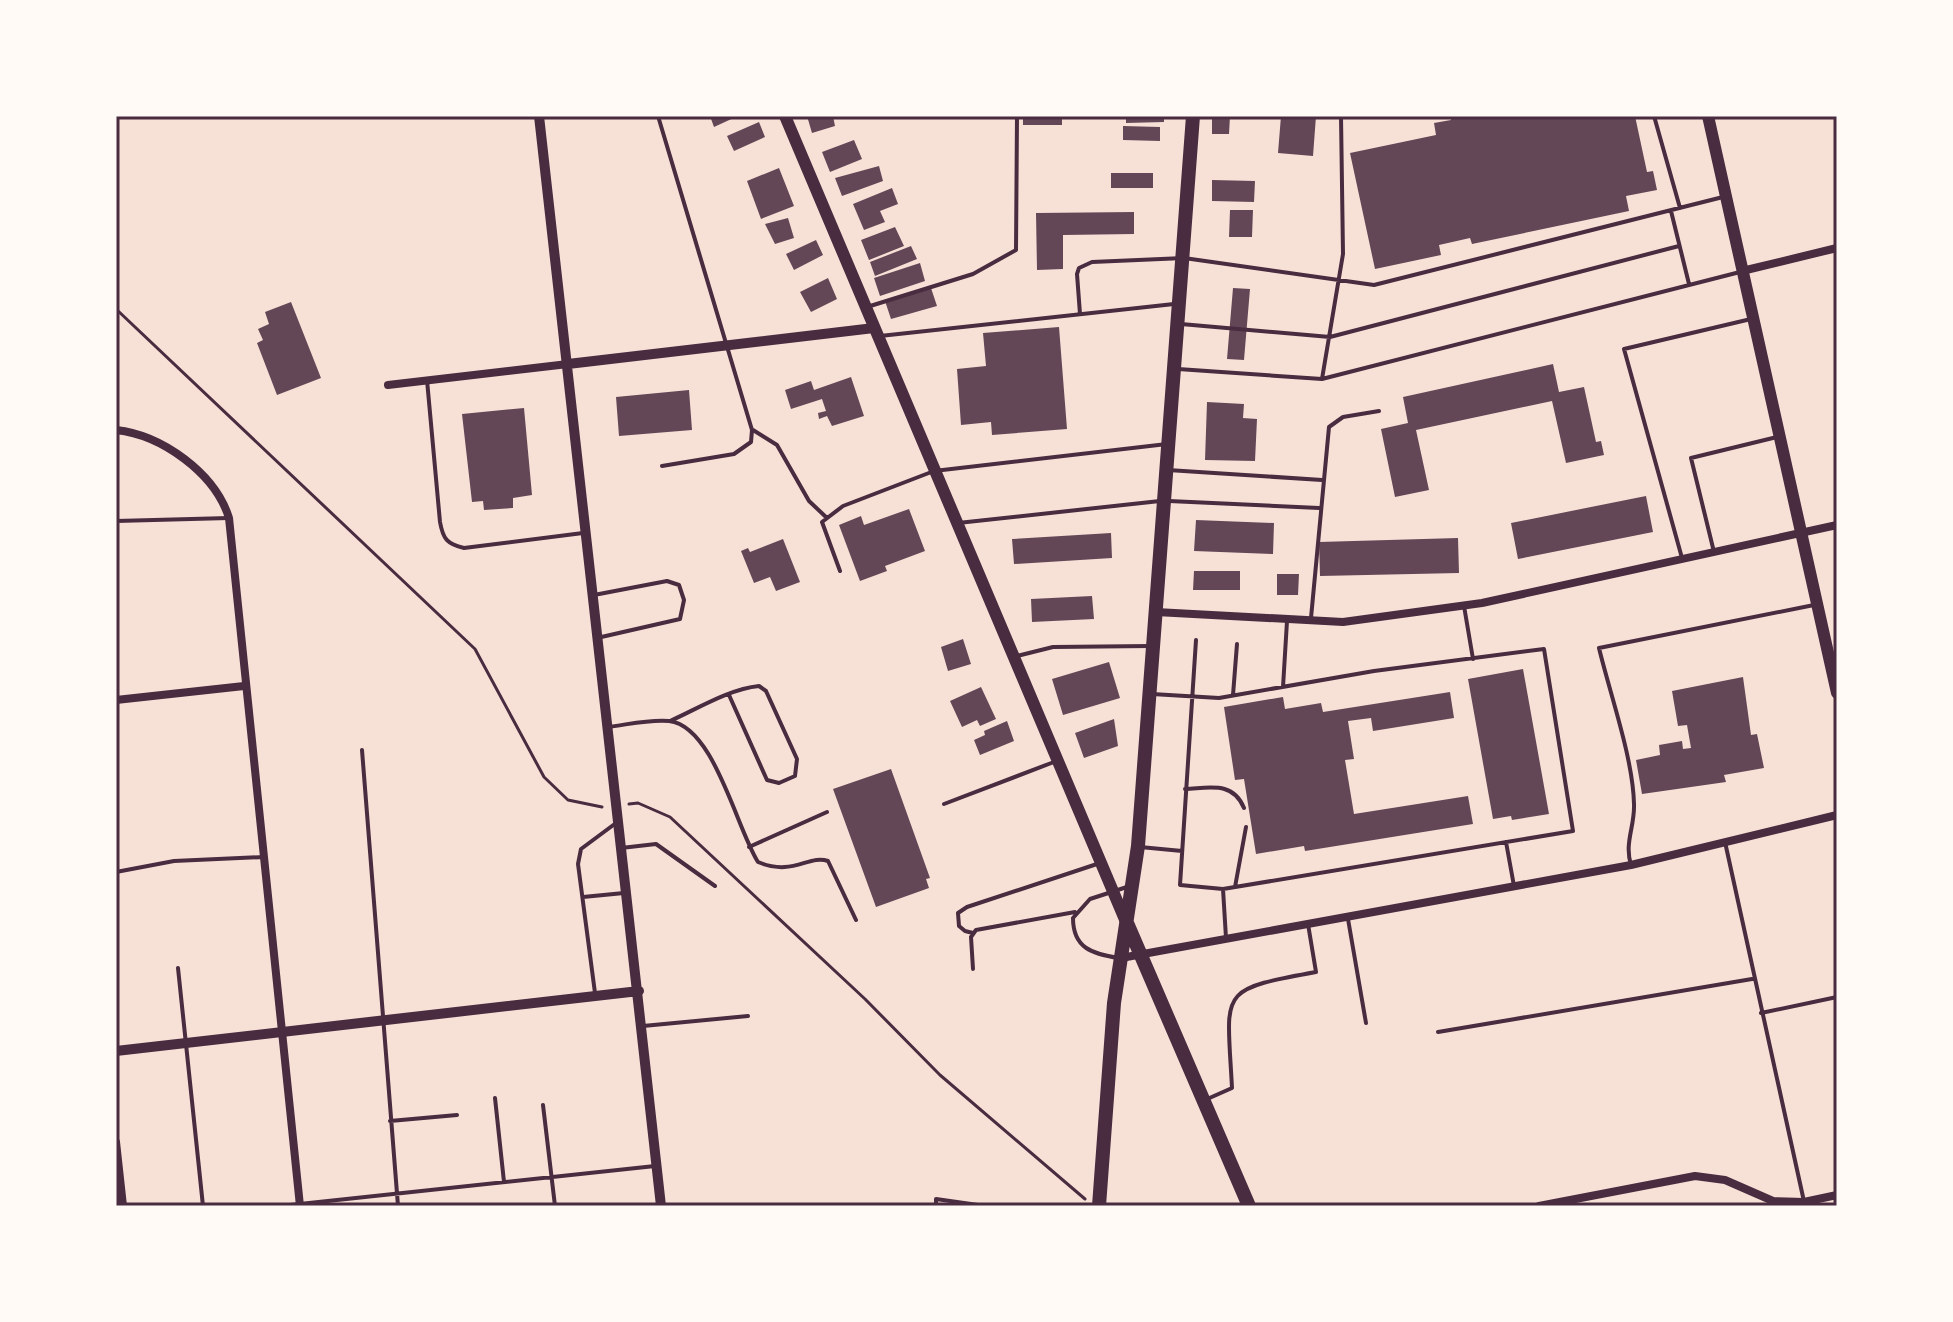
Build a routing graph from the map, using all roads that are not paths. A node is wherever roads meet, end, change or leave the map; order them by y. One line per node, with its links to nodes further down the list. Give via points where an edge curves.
1 (539, 116): 26 (street)
2 (658, 116): 25 (lane)
3 (785, 116): 19 (main road)
4 (1017, 116): 19 (lane, via 1016,250 973,274)
5 (1193, 116): 14 (highway)
6 (1341, 116): 16 (lane)
7 (1654, 116): 10 (lane)
8 (1708, 116): 9 (main road)
9 (1726, 196): 10 (lane); 15 (main road)
10 (1680, 208): 11 (lane)
11 (1671, 211): 12 (lane); 16 (lane, via 1374,285)
12 (1679, 246): 17 (lane); 24 (lane)
13 (1837, 248): 15 (street)
14 (1184, 258): 16 (lane); 18 (highway); 20 (lane, via 1084,264 1077,274)
15 (1742, 271): 17 (lane); 21 (main road)
16 (1339, 278): 24 (lane)
17 (1689, 284): 28 (lane)
18 (1180, 304): 20 (lane); 22 (highway)
19 (865, 308): 23 (main road)
20 (1080, 314): 23 (lane)
21 (1753, 319): 34 (main road); 50 (lane, via 1624,349)
22 (1178, 323): 24 (lane); 27 (highway)
23 (876, 332): 25 (street); 38 (main road)
24 (1330, 337): 28 (lane)
25 (729, 345): 26 (street); 33 (lane)
26 (568, 364): 29 (street); 47 (street)
27 (1175, 369): 28 (lane); 35 (highway)
28 (1322, 379)
29 (427, 380): 30 (street); 47 (lane, via 440,522 450,545 464,548)
30 (388, 385)
31 (1379, 411): 39 (lane, via 1343,417 1329,427)
32 (116, 430): 42 (street, via 131,431 173,451 223,499)
33 (752, 430): 36 (lane, via 751,442 734,454); 43 (lane, via 777,445 809,501)
34 (1780, 436): 48 (main road); 49 (lane, via 1691,458)
35 (1169, 444): 37 (highway); 38 (lane)
36 (662, 466)
37 (1167, 470): 39 (lane); 40 (highway)
38 (934, 471): 43 (lane, via 843,506); 45 (main road)
39 (1322, 480): 41 (lane)
40 (1165, 500): 41 (lane); 45 (lane); 55 (highway)
41 (1319, 508): 57 (lane)
42 (229, 518): 44 (lane); 64 (street)
43 (827, 518): 51 (lane, via 822,522 825,537)
44 (116, 521)
45 (956, 523): 62 (main road)
46 (1837, 525): 48 (street)
47 (586, 532): 52 (street)
48 (1801, 532): 49 (street); 53 (main road)
49 (1714, 552): 50 (street)
50 (1683, 559): 54 (street)
51 (840, 571)
52 (592, 595): 58 (street); 58 (lane, via 667,581 679,585 684,600 680,619)
53 (1817, 604): 66 (main road); 91 (lane, via 1599,648 1635,807 1627,851)
54 (1464, 606): 57 (street, via 1343,622); 63 (lane)
55 (1156, 612): 56 (street); 61 (highway)
56 (1287, 619): 57 (street); 65 (lane)
57 (1311, 620)
58 (597, 638): 73 (street)
59 (1196, 640): 70 (lane)
60 (1237, 644): 69 (lane)
61 (1153, 646): 62 (lane, via 1053,647); 67 (highway)
62 (1012, 658): 75 (main road)
63 (1473, 659): 65 (lane); 83 (lane, via 1544,649 1573,831)
64 (244, 686): 71 (street); 89 (street)
65 (1283, 687): 69 (lane)
66 (1837, 693)
67 (1150, 694): 70 (lane); 85 (highway)
68 (729, 695): 68 (lane, via 759,686 766,691 797,759 795,776 779,783 767,780); 72 (lane)
69 (1233, 695): 70 (lane)
70 (1193, 696): 76 (lane)
71 (116, 700)
72 (670, 721): 73 (lane); 86 (lane, via 692,731 701,743)
73 (606, 727): 81 (street)
74 (362, 750): 118 (lane)
75 (1056, 761): 77 (lane); 90 (main road)
76 (1184, 789): 78 (lane, via 1227,787); 88 (lane)
77 (944, 804)
78 (1244, 808)
79 (827, 812): 86 (lane)
80 (1837, 815): 84 (street)
81 (616, 823): 87 (street); 100 (lane, via 581,849)
82 (1246, 827): 96 (lane)
83 (1506, 842): 95 (lane); 96 (lane)
84 (1725, 842): 91 (street); 112 (lane)
85 (1138, 846): 88 (lane); 93 (highway)
86 (749, 847): 103 (lane, via 758,862 775,868 798,867 818,858 828,861)
87 (619, 849): 94 (lane, via 656,844); 99 (street)
88 (1182, 851): 98 (lane, via 1180,885)
89 (264, 857): 92 (lane, via 174,861); 121 (street)
90 (1100, 863): 97 (main road); 106 (lane, via 967,907 958,919)
91 (1631, 865): 95 (street)
92 (116, 872)
93 (1132, 885): 97 (lane); 104 (highway)
94 (715, 886)
95 (1514, 886): 102 (street)
96 (1235, 887): 98 (lane)
97 (1112, 889): 101 (lane); 104 (main road)
98 (1223, 889): 107 (lane)
99 (624, 893): 100 (lane); 113 (street)
100 (582, 897): 114 (lane)
101 (1075, 912): 106 (lane, via 983,926); 109 (lane, via 1075,937 1086,951)
102 (1348, 916): 105 (street); 119 (lane)
103 (856, 920)
104 (1126, 922): 108 (highway); 109 (highway)
105 (1308, 924): 107 (street); 126 (lane, via 1316,972 1255,983 1237,992 1231,1007 1232,1088)
106 (973, 933): 111 (lane)
107 (1226, 939): 108 (street)
108 (1141, 954): 109 (street); 126 (highway)
109 (1121, 958): 146 (highway)
110 (178, 968): 123 (lane)
111 (973, 969)
112 (1752, 979): 116 (lane); 122 (lane)
113 (639, 991): 114 (street); 120 (street)
114 (596, 996): 118 (street)
115 (1837, 997): 116 (lane)
116 (1760, 1013): 136 (lane)
117 (748, 1016): 120 (lane)
118 (382, 1020): 121 (street); 129 (lane)
119 (1366, 1023)
120 (640, 1027): 131 (street)
121 (281, 1032): 123 (street); 137 (street)
122 (1438, 1032)
123 (187, 1042): 124 (street); 139 (lane)
124 (116, 1051)
125 (495, 1098): 133 (lane)
126 (1204, 1101): 147 (highway)
127 (543, 1105): 132 (lane)
128 (457, 1115): 129 (lane)
129 (390, 1121): 134 (lane)
130 (116, 1142): 138 (street)
131 (657, 1166): 132 (lane); 143 (street)
132 (552, 1177): 133 (lane); 142 (lane)
133 (504, 1182): 134 (lane)
134 (397, 1194): 137 (lane); 141 (lane)
135 (1837, 1195): 136 (street)
136 (1804, 1204): 148 (street, via 1773,1201 1725,1180 1695,1176)
137 (300, 1205): 140 (lane)
138 (123, 1206)
139 (203, 1206)
140 (281, 1206)
141 (398, 1206)
142 (555, 1206)
143 (661, 1206)
144 (936, 1206): 145 (lane, via 936,1199)
145 (985, 1206)
146 (1099, 1206)
147 (1249, 1206)
148 (1539, 1206)

